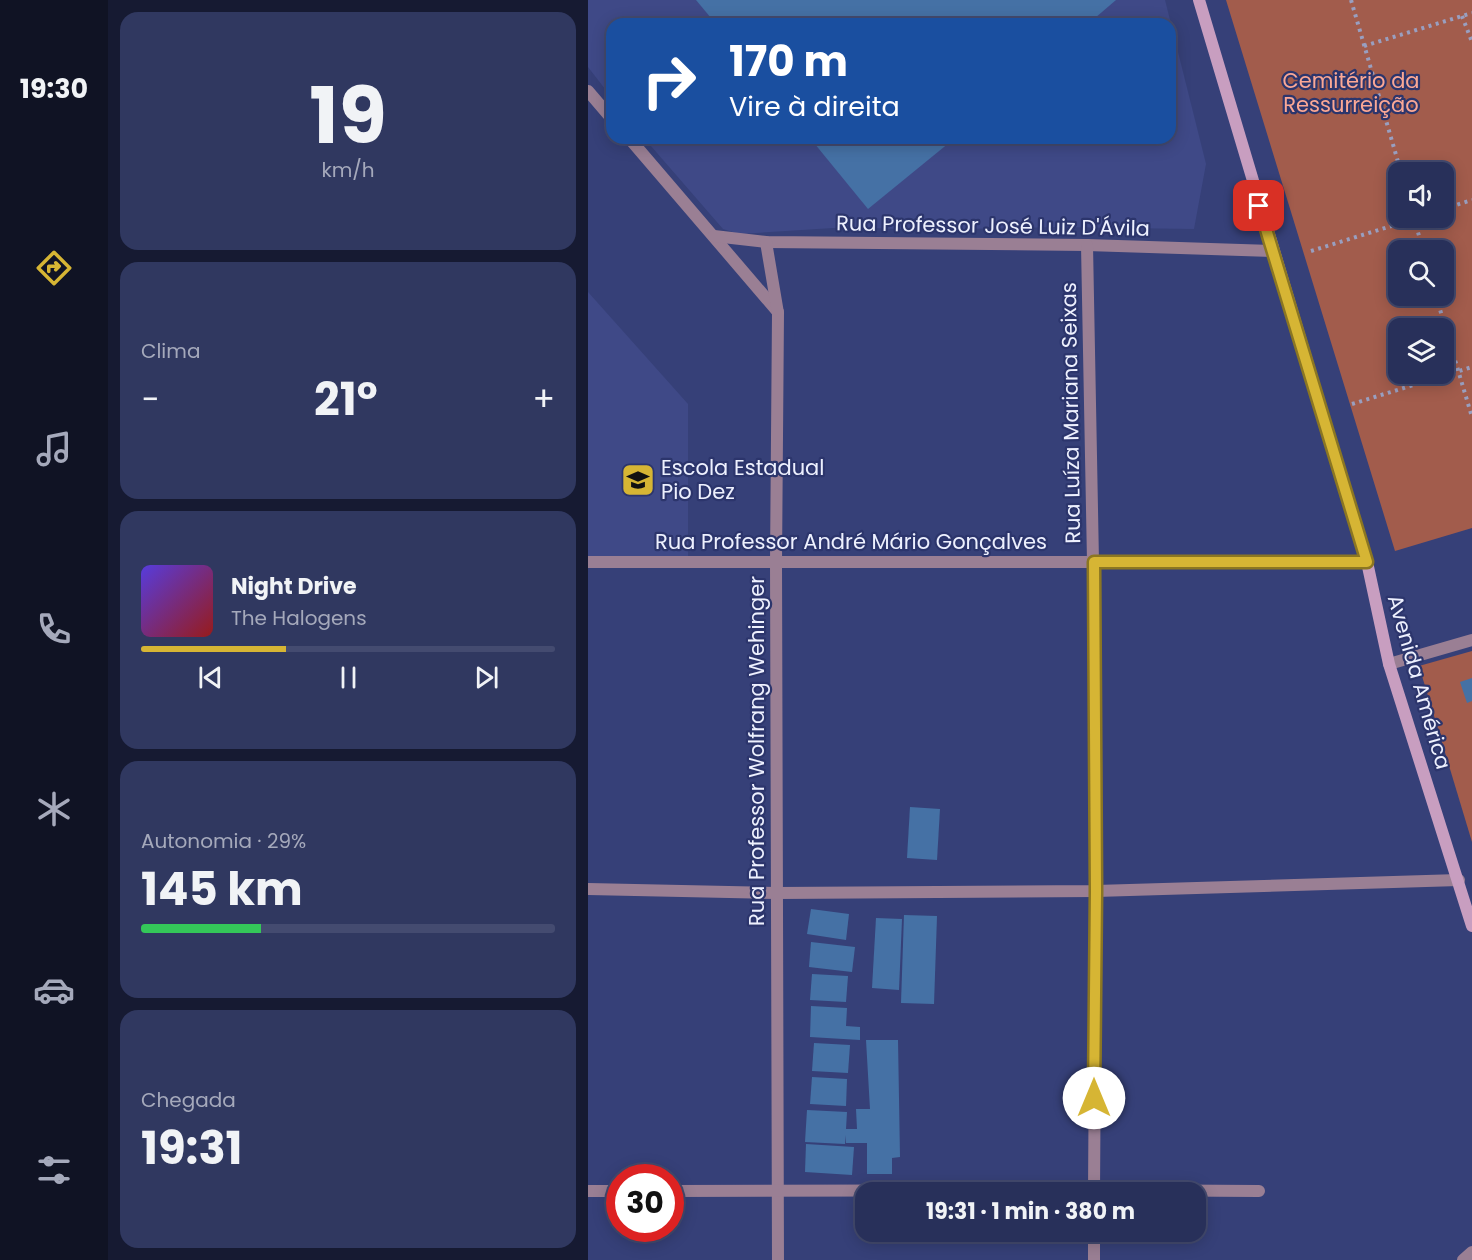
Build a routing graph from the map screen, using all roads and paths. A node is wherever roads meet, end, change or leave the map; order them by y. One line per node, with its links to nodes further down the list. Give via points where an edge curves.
1 (1198, 0): 18 (street, Avenida América)
2 (1351, 0): 6 (path)
3 (1472, 12): 4 (path)
4 (1462, 16): 5 (path); 6 (path)
5 (1472, 42)
6 (1364, 46): 10 (path)
7 (588, 91): 8 (street)
8 (606, 112)
9 (634, 144): 14 (street)
10 (1398, 162)
11 (1472, 200): 12 (path)
12 (1454, 206)
13 (1388, 226): 17 (path)
14 (714, 236): 15 (street, Rua Professor José Luiz D'Ávila); 20 (street)
15 (766, 242): 16 (street, Rua Professor José Luiz D'Ávila); 20 (street, Rua Professor Wolfrang Wehinger)
16 (1087, 245): 18 (street, Rua Professor José Luiz D'Ávila); 27 (street, Rua Luíza Mariana Seixas)
17 (1311, 250)
18 (1273, 251): 28 (street, Avenida América)
19 (1440, 306): 22 (path)
20 (778, 313): 26 (street, Rua Professor Wolfrang Wehinger)
21 (1472, 367): 22 (path)
22 (1459, 371): 23 (path); 24 (path)
23 (1352, 404)
24 (1472, 417)
25 (588, 562): 26 (street, Rua Professor André Mário Gonçalves)
26 (776, 562): 27 (street, Rua Professor André Mário Gonçalves); 34 (street, Rua Professor Wolfrang Wehinger)
27 (1094, 562): 28 (street, Rua Professor André Mário Gonçalves); 33 (street, Rua Luíza Mariana Seixas)
28 (1367, 562): 30 (street, Avenida América)
29 (1472, 640): 30 (street)
30 (1389, 664): 31 (street, Avenida América)
31 (1459, 880): 33 (street); 35 (street, Avenida América)
32 (588, 889): 34 (street)
33 (1096, 891): 34 (street); 36 (street, Rua Luíza Mariana Seixas)
34 (777, 893): 42 (street, Rua Professor Wolfrang Wehinger)
35 (1472, 926)
36 (1094, 1182)
37 (588, 1191): 38 (street)
38 (606, 1191)
39 (684, 1191): 42 (street)
40 (1206, 1191): 41 (street)
41 (1259, 1191)
42 (778, 1192): 43 (street); 46 (street, Rua Professor Wolfrang Wehinger)
43 (855, 1192)
44 (1094, 1242): 47 (street)
45 (1472, 1252): 48 (street)
46 (778, 1260)
47 (1094, 1260)
48 (1463, 1260)

